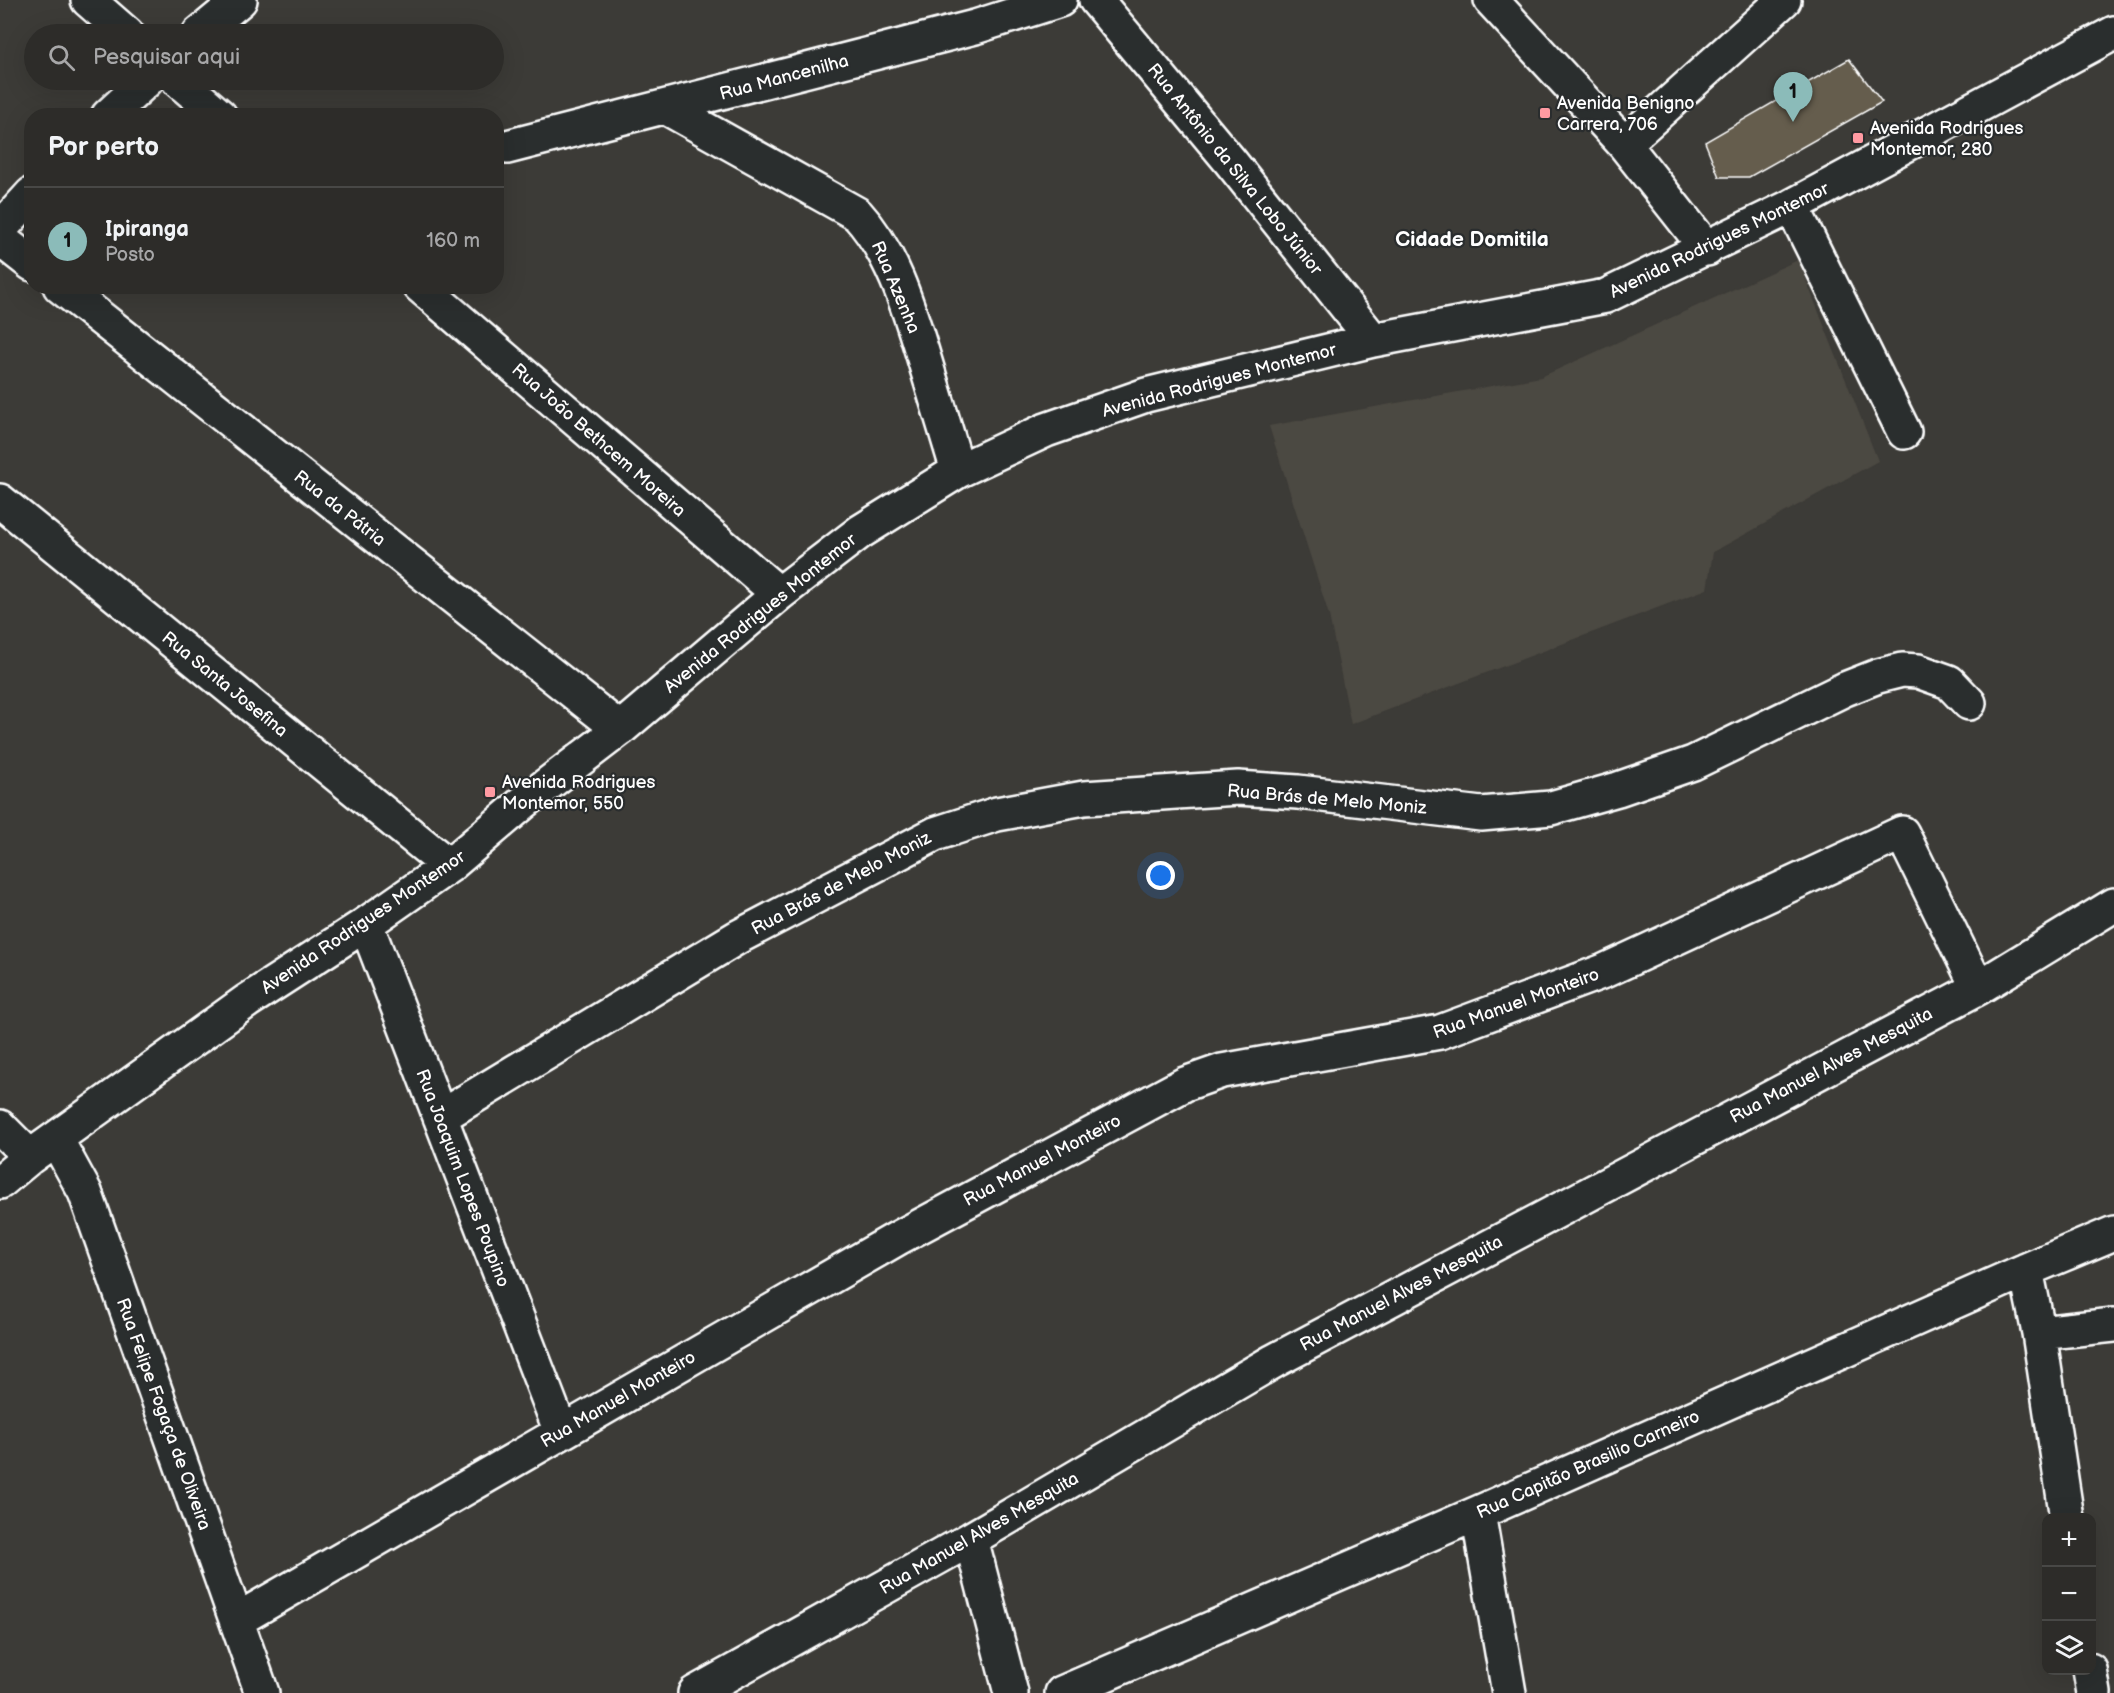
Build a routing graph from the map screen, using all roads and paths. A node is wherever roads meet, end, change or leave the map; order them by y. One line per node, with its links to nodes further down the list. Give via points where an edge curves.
1 (88, 0): 7 (street)
2 (240, 0): 8 (street)
3 (1060, 0): 14 (street, Rua Mancenilha, via 975,27)
4 (1096, 0): 25 (street, Rua Antônio da Silva Lobo Júnior)
5 (1491, 0): 15 (street)
6 (1784, 0): 15 (street)
7 (116, 24)
8 (211, 24)
9 (2114, 33): 18 (street, Avenida Rodrigues Montemor)
10 (136, 90): 12 (street)
11 (190, 90): 13 (street)
12 (117, 108)
13 (211, 108)
14 (667, 108): 16 (street, Rua Mancenilha); 27 (street, Rua Azenha, via 857,214 870,228 908,307)
15 (1624, 144): 21 (street)
16 (507, 147)
17 (24, 203): 19 (street)
18 (1792, 206): 21 (street, Avenida Rodrigues Montemor); 26 (street)
19 (0, 229)
20 (0, 239): 22 (street)
21 (1707, 249): 25 (street, Avenida Rodrigues Montemor, via 1606,296)
22 (24, 258)
23 (70, 294): 31 (street, Rua da Pátria)
24 (429, 294): 29 (street, Rua João Bethcem Moreira)
25 (1373, 340): 27 (street, Avenida Rodrigues Montemor, via 1146,395 1046,430)
26 (1904, 432)
27 (958, 471): 29 (street, Avenida Rodrigues Montemor, via 860,532)
28 (0, 501): 32 (street, Rua Santa Josefina)
29 (779, 594): 31 (street, Avenida Rodrigues Montemor)
30 (1969, 703): 36 (street, Rua Brás de Melo Moniz, via 1949,682 1918,671 1878,676 1693,763 1551,808 1481,814 1238,788 1084,798 997,814 935,834 738,937)
31 (620, 729): 32 (street, Avenida Rodrigues Montemor)
32 (449, 866): 34 (street, Avenida Rodrigues Montemor)
33 (2114, 905): 35 (street, Rua Manuel Alves Mesquita)
34 (366, 924): 36 (street, Rua Joaquim Lopes Poupino); 38 (street, Avenida Rodrigues Montemor, via 247,1001)
35 (1978, 988): 44 (street, Rua Manuel Monteiro, via 1902,833 1604,971 1440,1032 1222,1071 1185,1083 898,1238); 47 (street, Rua Manuel Alves Mesquita, via 1274,1361)
36 (440, 1117): 44 (street, Rua Joaquim Lopes Poupino)
37 (0, 1127): 38 (street, Rua Felipe Fogaça de Oliveira)
38 (43, 1148): 39 (street, Avenida Rodrigues Montemor); 48 (street, Rua Felipe Fogaça de Oliveira, via 85,1192)
39 (0, 1182)
40 (2114, 1233): 41 (street, Rua Capitão Brasilio Carneiro)
41 (2025, 1270): 43 (street); 45 (street, Rua Capitão Brasilio Carneiro)
42 (2114, 1325): 43 (street)
43 (2039, 1333): 46 (street)
44 (561, 1432): 48 (street, Rua Manuel Monteiro)
45 (1478, 1513): 53 (street, Rua Capitão Brasilio Carneiro); 54 (street)
46 (2066, 1513)
47 (971, 1539): 51 (street, Rua Manuel Alves Mesquita); 52 (street)
48 (237, 1620): 50 (street, Rua Felipe Fogaça de Oliveira)
49 (2092, 1675): 55 (street)
50 (262, 1693)
51 (695, 1693)
52 (1011, 1693)
53 (1062, 1693)
54 (1509, 1693)
55 (2094, 1693)

